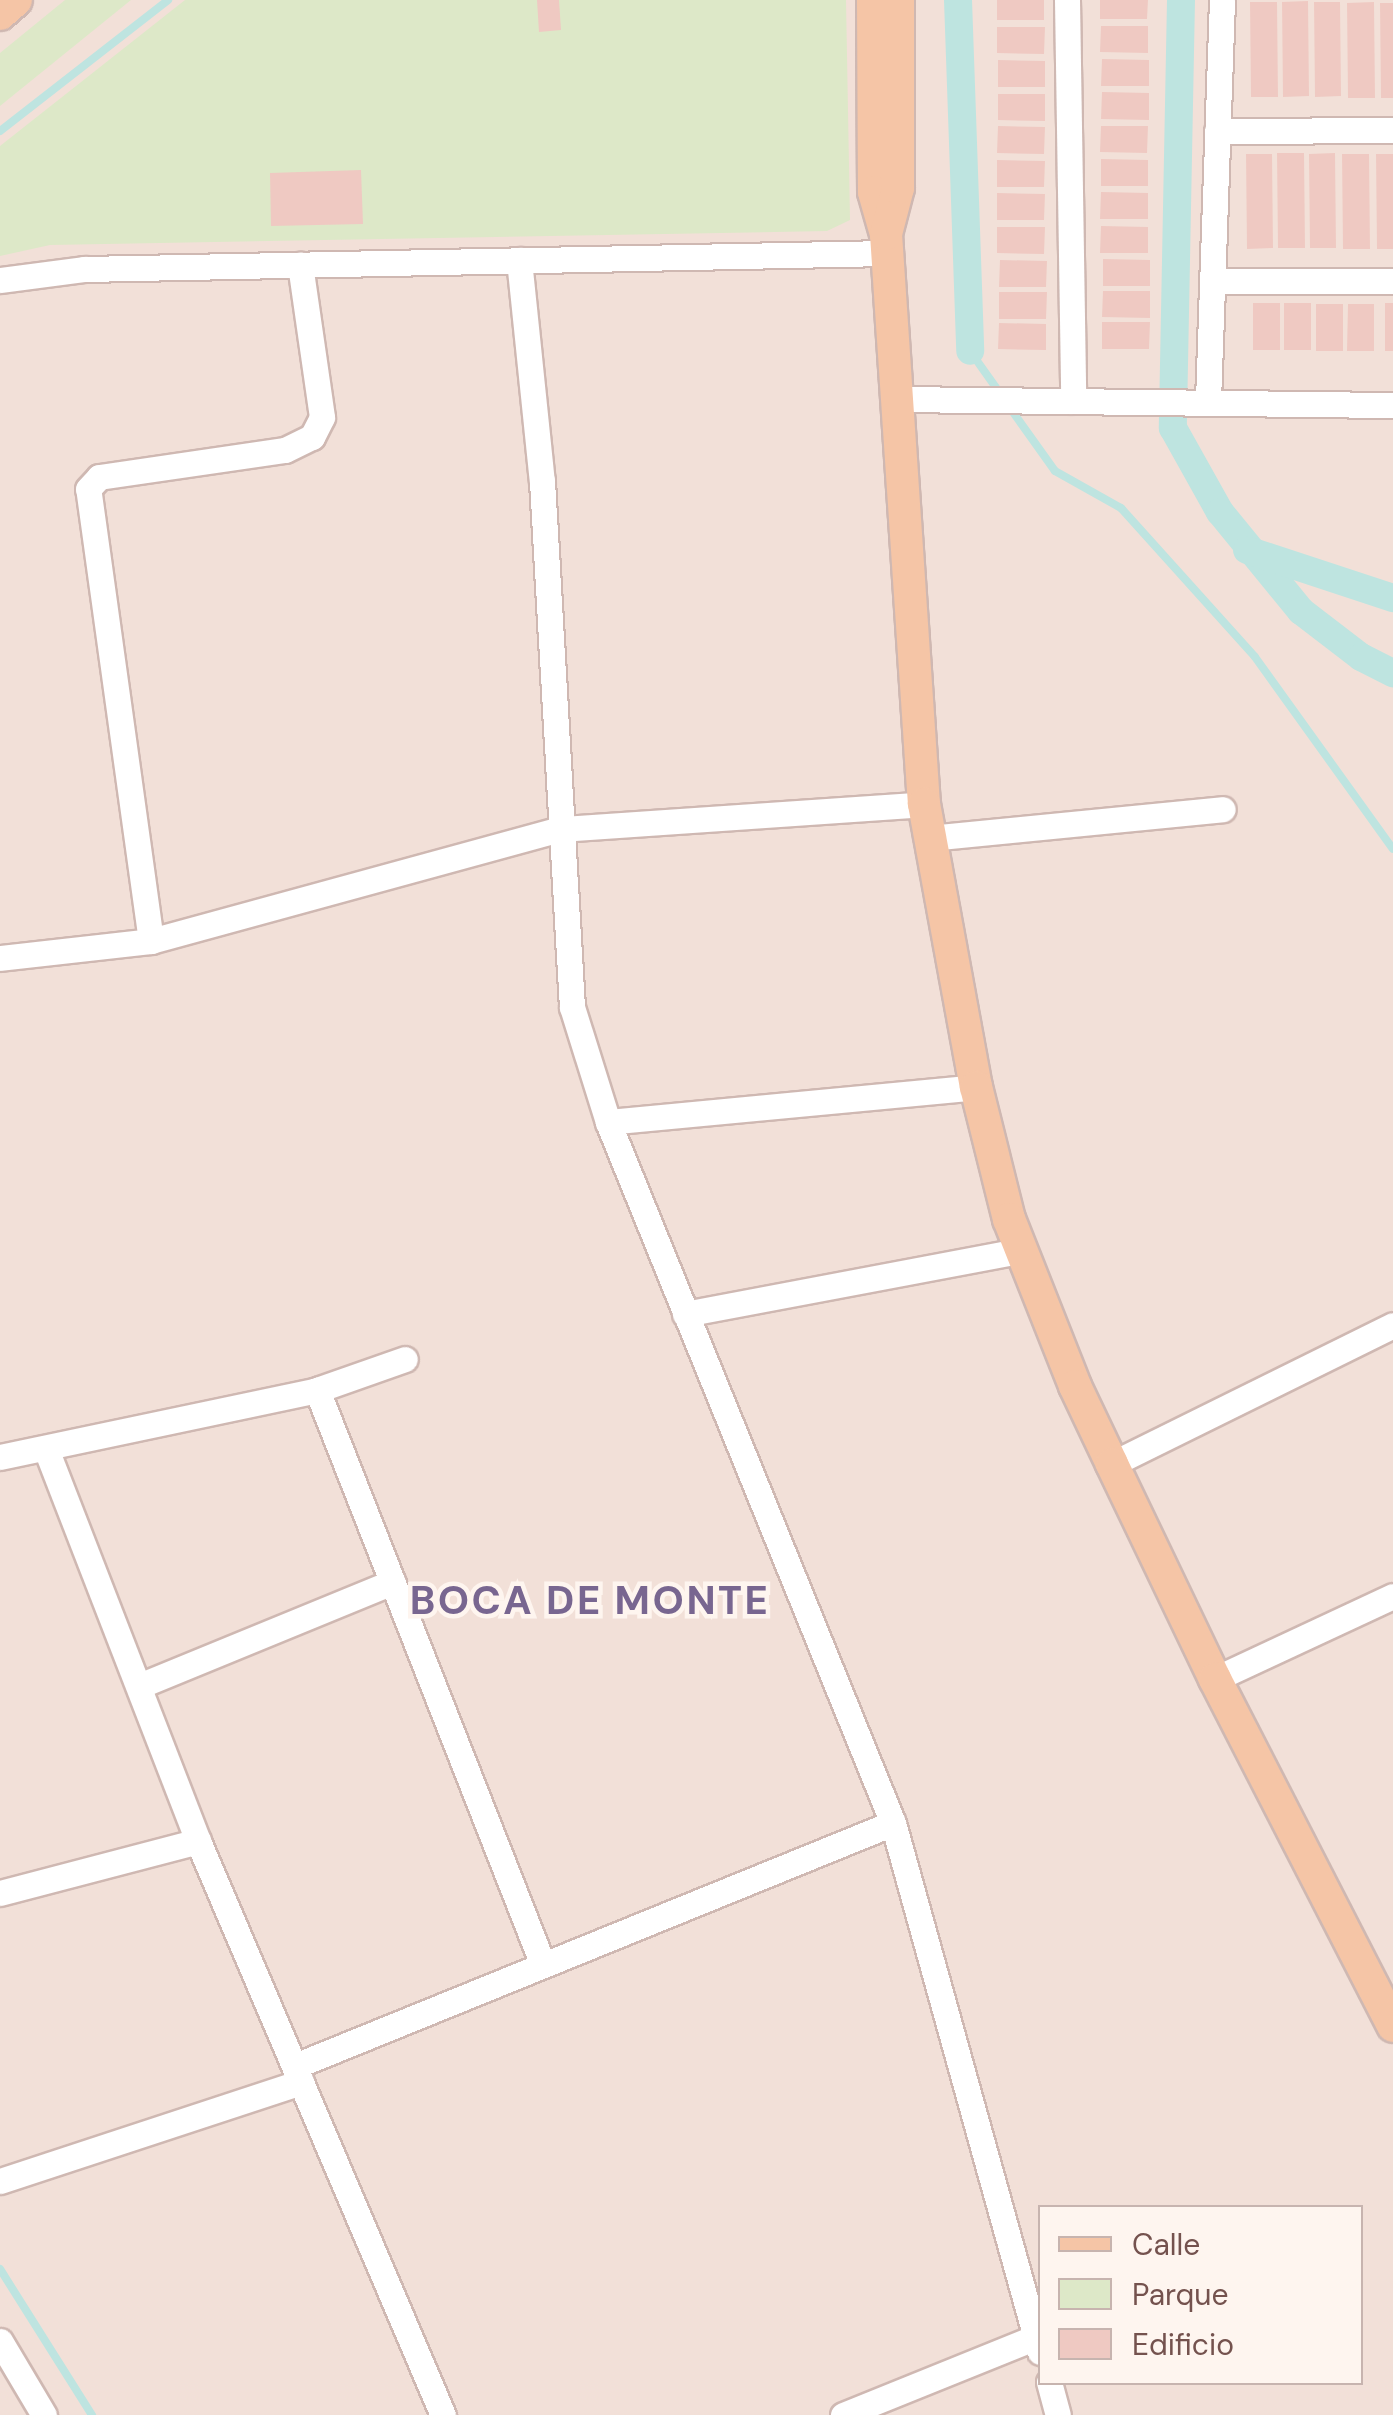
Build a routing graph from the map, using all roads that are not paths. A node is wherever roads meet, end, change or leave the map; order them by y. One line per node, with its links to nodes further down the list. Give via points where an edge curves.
1 (16, 0): 6 (main road)
2 (873, 0): 9 (main road, via 874,192)
3 (898, 0): 9 (main road, via 898,188)
4 (1067, 0): 16 (street)
5 (1222, 0): 8 (street)
6 (0, 14)
7 (1393, 130): 8 (street)
8 (1217, 131): 14 (street)
9 (886, 244): 10 (street); 15 (main road)
10 (519, 260): 11 (street); 21 (street, via 542,482)
11 (300, 264): 12 (street, via 84,269); 23 (street, via 322,417 312,437 285,450 99,477 88,489)
12 (0, 280)
13 (1393, 281): 14 (street)
14 (1212, 282): 17 (street)
15 (898, 399): 16 (street); 19 (main road)
16 (1073, 401): 17 (street)
17 (1207, 401): 18 (street)
18 (1393, 405)
19 (924, 804): 21 (street); 22 (main road)
20 (1222, 809): 22 (street)
21 (561, 829): 23 (street); 26 (street, via 572,1007)
22 (929, 838): 25 (main road)
23 (151, 941): 24 (street)
24 (0, 958)
25 (976, 1086): 26 (street); 27 (main road)
26 (608, 1122): 28 (street)
27 (1020, 1252): 28 (street); 34 (main road)
28 (684, 1314): 39 (street)
29 (1393, 1325): 34 (street)
30 (405, 1359): 31 (street)
31 (317, 1390): 32 (street); 35 (street)
32 (46, 1449): 33 (street); 38 (street)
33 (0, 1457)
34 (1112, 1464): 37 (main road)
35 (392, 1582): 38 (street); 42 (street)
36 (1393, 1596): 37 (street)
37 (1214, 1679): 43 (main road)
38 (139, 1686): 40 (street)
39 (893, 1823): 42 (street); 47 (street)
40 (198, 1842): 41 (street); 44 (street)
41 (0, 1893)
42 (543, 1965): 44 (street)
43 (1388, 2007)
44 (298, 2074): 45 (street); 50 (street)
45 (0, 2181)
46 (0, 2341): 49 (street)
47 (1038, 2345): 51 (street)
48 (1050, 2385): 52 (street)
49 (44, 2415)
50 (443, 2415)
51 (843, 2415)
52 (1058, 2415)

